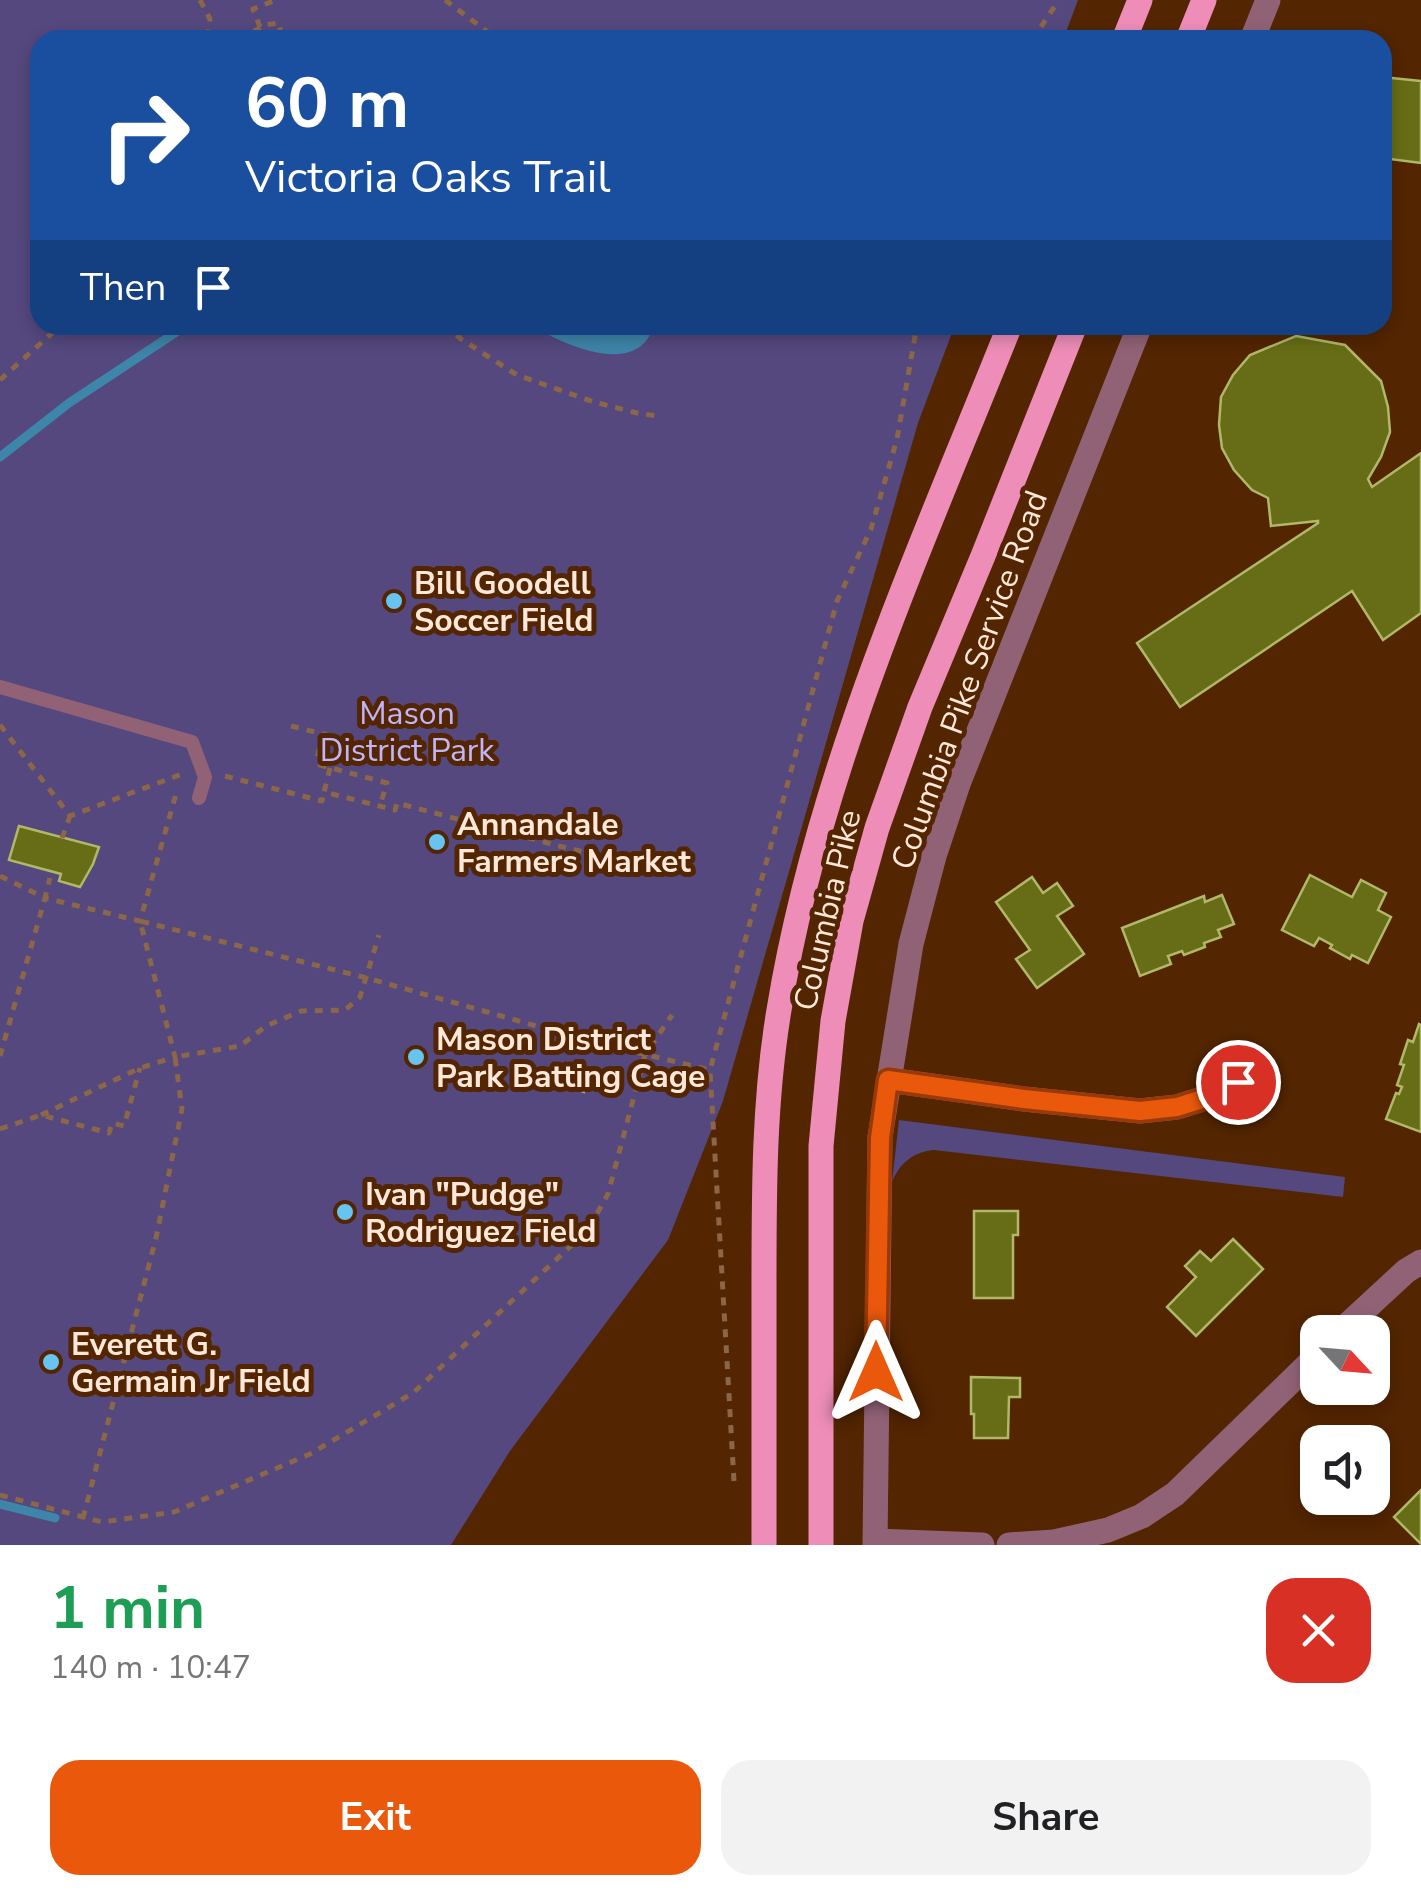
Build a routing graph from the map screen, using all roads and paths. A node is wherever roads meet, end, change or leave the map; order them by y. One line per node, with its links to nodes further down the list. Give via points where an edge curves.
1 (200, 0): 9 (path)
2 (276, 0): 8 (path, via 253,9)
3 (445, 0): 12 (path)
4 (1059, 0): 13 (path)
5 (1140, 0): 14 (main road)
6 (1204, 0): 15 (main road)
7 (1268, 0): 16 (street)
8 (262, 26): 10 (path); 11 (path, via 279,23)
9 (208, 30)
10 (256, 30)
11 (280, 30)
12 (484, 30)
13 (1039, 30)
14 (1128, 30)
15 (1192, 30)
16 (1256, 30)
17 (50, 335): 23 (path)
18 (455, 335): 24 (path, via 516,376)
19 (915, 335): 25 (path, via 887,475 871,529)
20 (1006, 335): 61 (main road, Columbia Pike, via 864,691 824,814 778,1012 764,1144)
21 (1071, 335): 62 (main road, Columbia Pike, via 920,707 851,920 832,1020 821,1146)
22 (1136, 335): 51 (street, Columbia Pike Service Road, via 934,856)
23 (0, 380)
24 (657, 416)
25 (837, 601)
26 (0, 687): 34 (lane, via 192,742 205,777)
27 (0, 725): 36 (path)
28 (292, 726): 29 (path)
29 (322, 734): 30 (path); 31 (path, via 317,758)
30 (428, 762)
31 (330, 768): 33 (path); 35 (path, via 387,782)
32 (217, 774): 33 (path, via 322,801)
33 (324, 792): 35 (path)
34 (199, 798)
35 (380, 806): 38 (path, via 395,810 397,803)
36 (70, 816): 37 (path); 42 (path, via 182,773)
37 (62, 838)
38 (666, 871)
39 (0, 876): 41 (path)
40 (50, 878): 41 (path)
41 (44, 898): 42 (path); 47 (path)
42 (140, 921): 44 (path); 48 (path)
43 (379, 935): 44 (path)
44 (367, 978): 46 (path); 48 (path, via 345,1010 301,1011 240,1046)
45 (672, 1015): 46 (path)
46 (645, 1054): 50 (path); 59 (path, via 608,1194 588,1230 413,1393 310,1454 174,1512 102,1522)
47 (0, 1056)
48 (175, 1057): 49 (path); 59 (path, via 182,1109 156,1238)
49 (140, 1068): 53 (path); 53 (path, via 124,1126 112,1123 109,1133)
50 (710, 1070)
51 (888, 1080): 52 (street, via 1140,1111 1177,1107); 60 (street, Columbia Pike Service Road, via 880,1138)
52 (1238, 1082)
53 (40, 1115): 54 (path)
54 (0, 1129)
55 (1421, 1262): 56 (street)
56 (1359, 1315)
57 (1300, 1372): 64 (street, via 1175,1494 1142,1516 1072,1538)
58 (0, 1495): 59 (path)
59 (83, 1518)
60 (876, 1543): 63 (street)
61 (764, 1545)
62 (821, 1545)
63 (982, 1545)
64 (1009, 1545)

